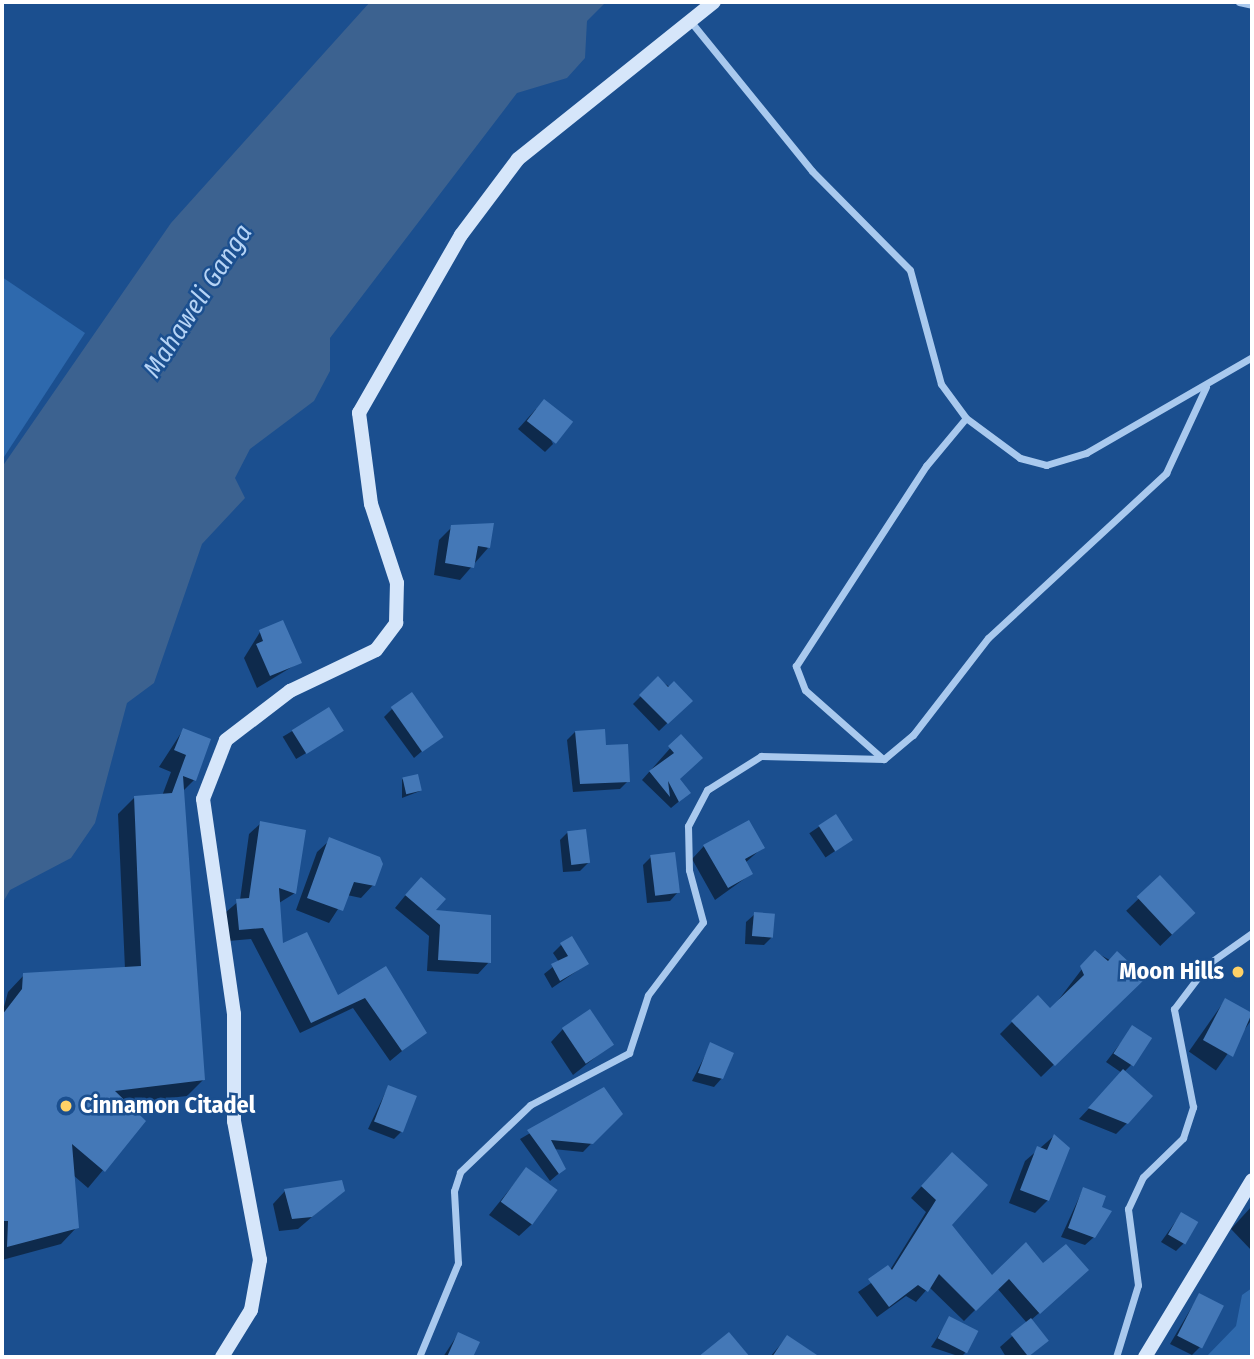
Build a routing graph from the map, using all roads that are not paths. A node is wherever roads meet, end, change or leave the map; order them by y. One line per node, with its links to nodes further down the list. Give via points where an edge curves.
1 (714, 2): 4 (street)
2 (1239, 2): 3 (street)
3 (1252, 5)
4 (691, 22): 7 (street, via 812,172 910,270 941,384); 11 (street, via 518,159 461,235 359,413 370,504 397,583 396,623 376,650 290,691 226,740 203,799 234,1014 234,1121 260,1259 251,1310)
5 (1252, 357): 6 (street)
6 (1206, 387): 7 (street, via 1086,453 1046,465 1020,458); 8 (street, via 1166,472 988,638 914,735)
7 (965, 418): 8 (street, via 926,467 796,666 805,690)
8 (884, 760): 12 (street, via 761,756 707,790 688,826 690,870 703,922 648,995 629,1053 530,1105 460,1172 454,1191 458,1264)
9 (1252, 933): 13 (street, via 1208,964 1174,1009 1193,1107 1183,1138 1143,1177 1128,1209 1138,1285)
10 (1252, 1180): 14 (street)
11 (222, 1357)
12 (419, 1357)
13 (1116, 1357)
14 (1145, 1357)

